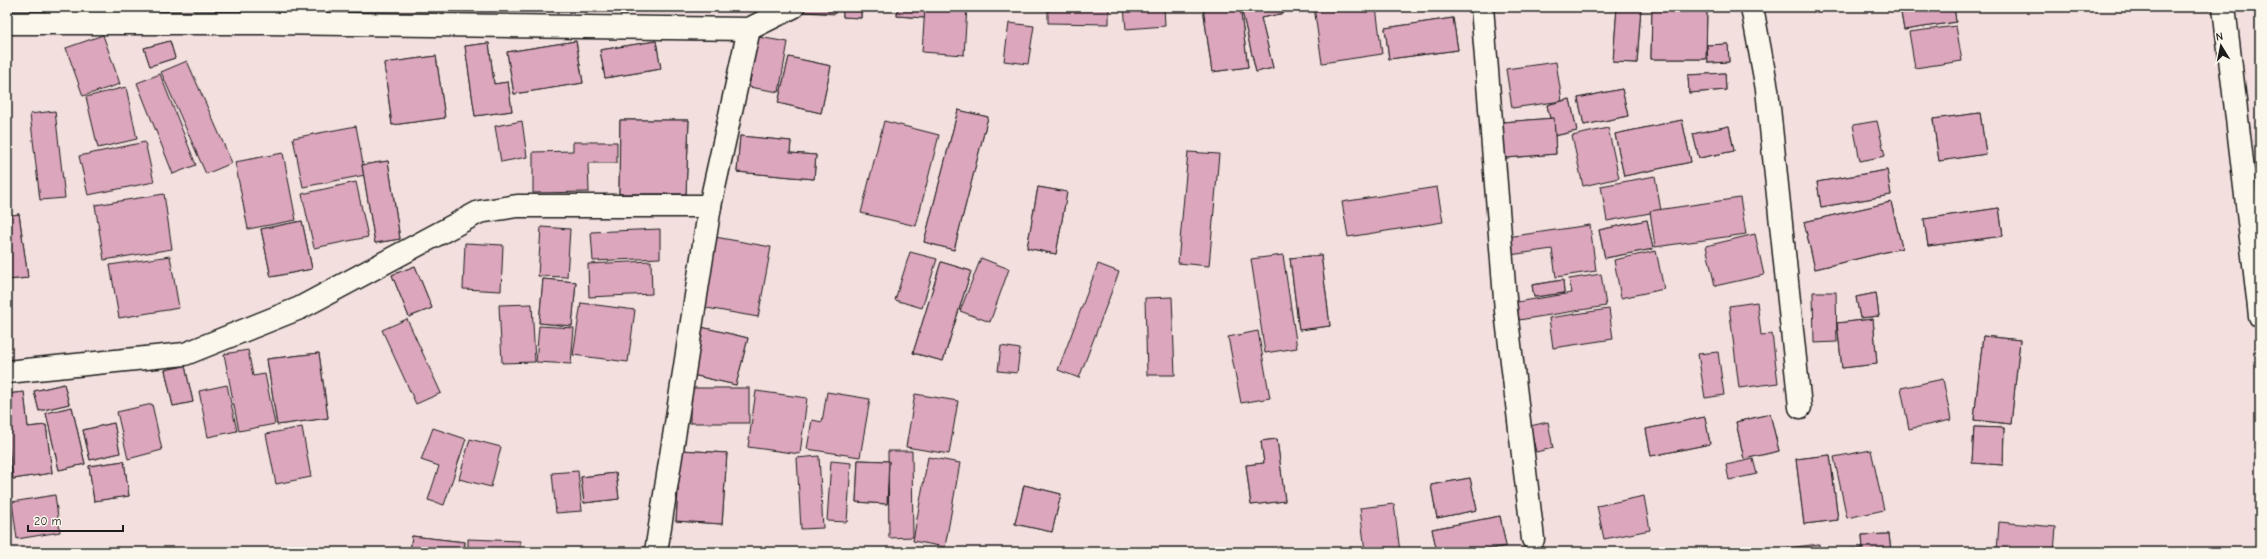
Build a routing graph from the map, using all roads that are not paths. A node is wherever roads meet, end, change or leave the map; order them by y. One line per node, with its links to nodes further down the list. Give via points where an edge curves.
1 (793, 7): 6 (street)
2 (1482, 7): 11 (street, via 1506,311)
3 (1752, 7): 10 (street, via 1767,89)
4 (2224, 7): 8 (street)
5 (7, 23): 6 (street, via 266,23)
6 (749, 29): 7 (street)
7 (710, 206): 9 (street, via 517,206 479,212 300,308 185,354); 12 (street)
8 (2260, 316)
9 (7, 372)
10 (1800, 407)
11 (1533, 539)
12 (656, 552)

